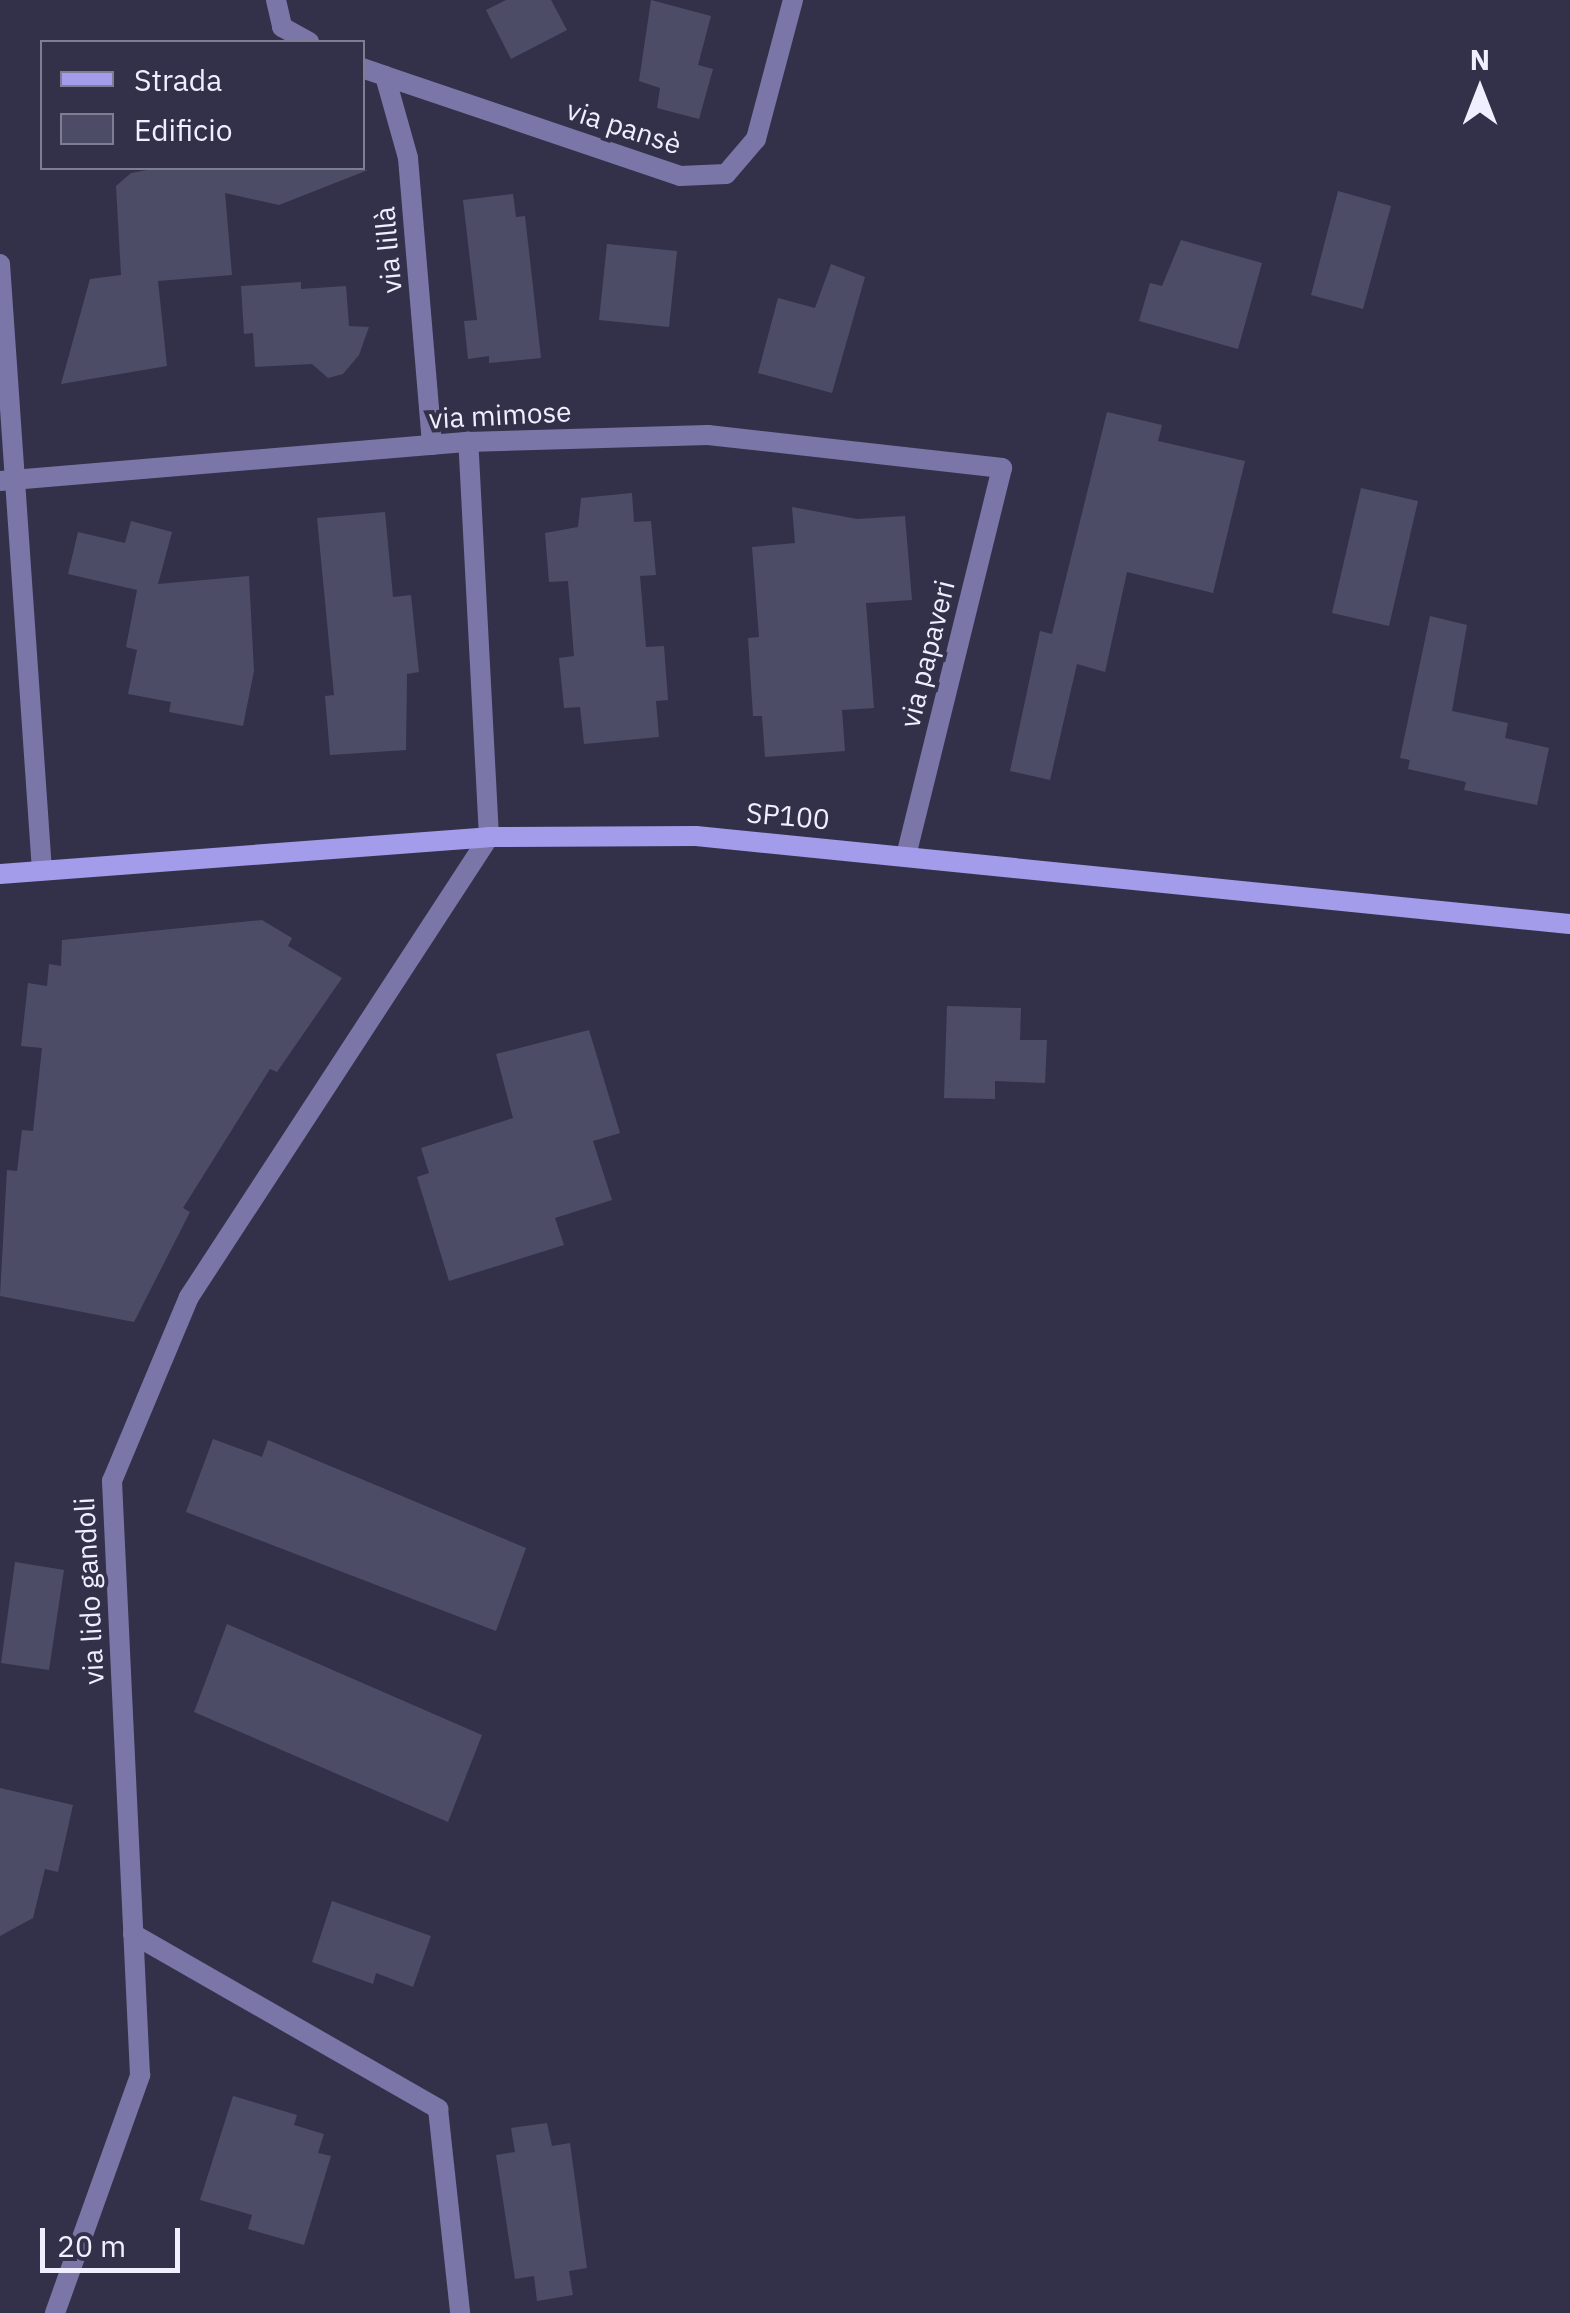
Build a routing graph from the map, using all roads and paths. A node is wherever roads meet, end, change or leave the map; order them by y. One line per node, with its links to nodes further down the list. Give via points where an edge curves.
1 (276, 0): 3 (street, via 282,28)
2 (794, 0): 5 (street, via pansè, via 756,140 726,174 680,176)
3 (304, 40)
4 (365, 69): 5 (street)
5 (384, 76): 8 (street, via lillà, via 408,158)
6 (0, 264): 10 (street)
7 (468, 442): 8 (street, via mimose); 9 (street, via mimose, via 708,435); 11 (street)
8 (432, 445): 10 (street, via mimose)
9 (1002, 468): 12 (street, via papaveri)
10 (7, 480): 13 (street)
11 (489, 837): 12 (main road, SP100 / SP100, via 696,836); 13 (main road, SP100 / SP100); 16 (street, via lido gandoli, via 189,1297 112,1481)
12 (906, 853): 15 (main road, SP100 / SP100)
13 (42, 870): 14 (main road, SP100 / SP100)
14 (0, 874)
15 (1570, 924)
16 (133, 1934): 17 (street, via lido gandoli, via 140,2075); 18 (street, via 438,2109)
17 (55, 2313)
18 (460, 2313)

